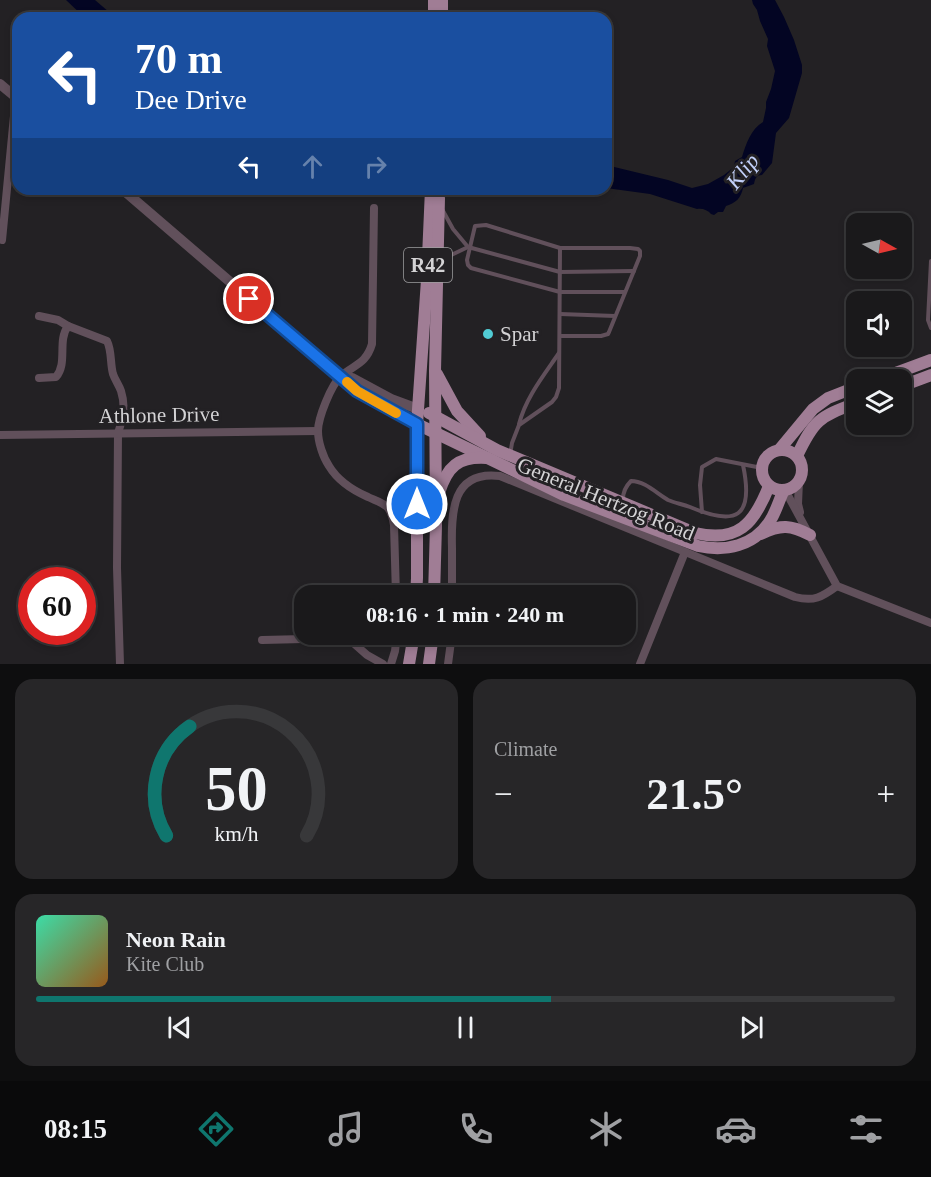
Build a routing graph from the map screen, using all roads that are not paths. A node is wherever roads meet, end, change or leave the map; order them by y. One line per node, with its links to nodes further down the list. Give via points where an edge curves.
1 (0, 84): 2 (street)
2 (12, 94)
3 (12, 137): 9 (street)
4 (129, 195): 31 (street)
5 (431, 195): 36 (main road, R42)
6 (439, 195): 7 (main road, R42)
7 (439, 204): 10 (lane); 13 (main road, R42)
8 (374, 208): 31 (street, via 372,344 361,363)
9 (2, 240)
10 (469, 247): 11 (lane, via 475,226 481,225); 13 (lane, via 447,256); 15 (lane); 16 (lane, via 467,263 471,268)
11 (560, 248): 14 (lane, via 638,249); 15 (lane)
12 (931, 261): 22 (lane)
13 (437, 269): 29 (main road, R42)
14 (634, 271): 15 (lane); 17 (lane)
15 (560, 272): 16 (lane)
16 (560, 292): 17 (lane); 18 (lane)
17 (625, 292): 21 (lane)
18 (560, 314): 21 (lane); 25 (lane)
19 (931, 314): 22 (lane)
20 (39, 316): 23 (street)
21 (615, 316): 25 (lane, via 606,335)
22 (928, 320): 24 (lane)
23 (68, 326): 32 (street, via 62,339 59,373 56,377); 42 (street, via 107,341 110,347 124,403)
24 (931, 328)
25 (560, 336): 26 (lane)
26 (560, 352): 39 (lane, via 528,400); 39 (lane, via 556,397)
27 (931, 360): 28 (main road)
28 (907, 369)
29 (435, 370): 37 (main road, R42); 44 (main road, via 457,411)
30 (931, 375): 33 (main road)
31 (340, 377): 36 (street, via 352,378); 38 (street, via 357,391); 40 (street, via 323,409)
32 (39, 378)
33 (912, 382)
34 (846, 391): 45 (main road, via 813,409)
35 (846, 407): 47 (main road, via 815,425)
36 (418, 409): 37 (main road); 38 (main road, R42)
37 (435, 416): 41 (main road, R42); 44 (main road)
38 (417, 424): 41 (main road); 64 (main road, R42)
39 (519, 425): 46 (lane)
40 (318, 431): 42 (street, Athlone Drive); 63 (street, via 325,461 333,473 355,492 386,506 392,515)
41 (435, 432): 48 (main road); 57 (main road, R42)
42 (118, 433): 43 (street, Athlone Drive); 74 (street)
43 (0, 435)
44 (488, 446): 46 (main road)
45 (779, 450): 47 (main road); 51 (main road, via 767,456)
46 (510, 455): 50 (lane); 55 (main road)
47 (797, 456): 52 (main road, via 802,468)
48 (491, 459): 50 (main road); 57 (main road, via 470,459 453,466 439,492)
49 (743, 465): 51 (lane); 56 (lane, via 747,492 738,514 727,517); 56 (lane, via 716,459 702,467)
50 (511, 468): 58 (main road, via 564,495)
51 (762, 468): 53 (main road)
52 (799, 482): 54 (main road); 59 (street)
53 (769, 486): 54 (main road); 55 (main road, via 752,521 726,535 694,532)
54 (784, 490): 59 (street); 60 (main road, via 771,519)
55 (623, 502): 56 (lane, via 626,485 636,481 671,501); 58 (lane)
56 (702, 512)
57 (436, 514): 65 (main road, R42)
58 (628, 519): 60 (main road, via 706,548 733,547)
59 (802, 522): 61 (street)
60 (758, 535): 61 (main road, via 788,526)
61 (810, 535): 67 (street)
62 (685, 552): 66 (street, General Hertzog Road, via 500,476 488,475 467,482 454,502); 67 (street, General Hertzog Road, via 802,599 817,598); 80 (street)
63 (396, 585)
64 (417, 585)
65 (434, 585)
66 (452, 585)
67 (837, 585): 68 (street)
68 (931, 623)
69 (262, 640): 75 (street, via 345,638)
70 (395, 645): 76 (street)
71 (412, 645): 77 (main road)
72 (432, 645): 78 (main road)
73 (451, 645): 79 (street)
74 (120, 664)
75 (384, 664)
76 (391, 664)
77 (409, 664)
78 (429, 664)
79 (448, 664)
80 (640, 664)

